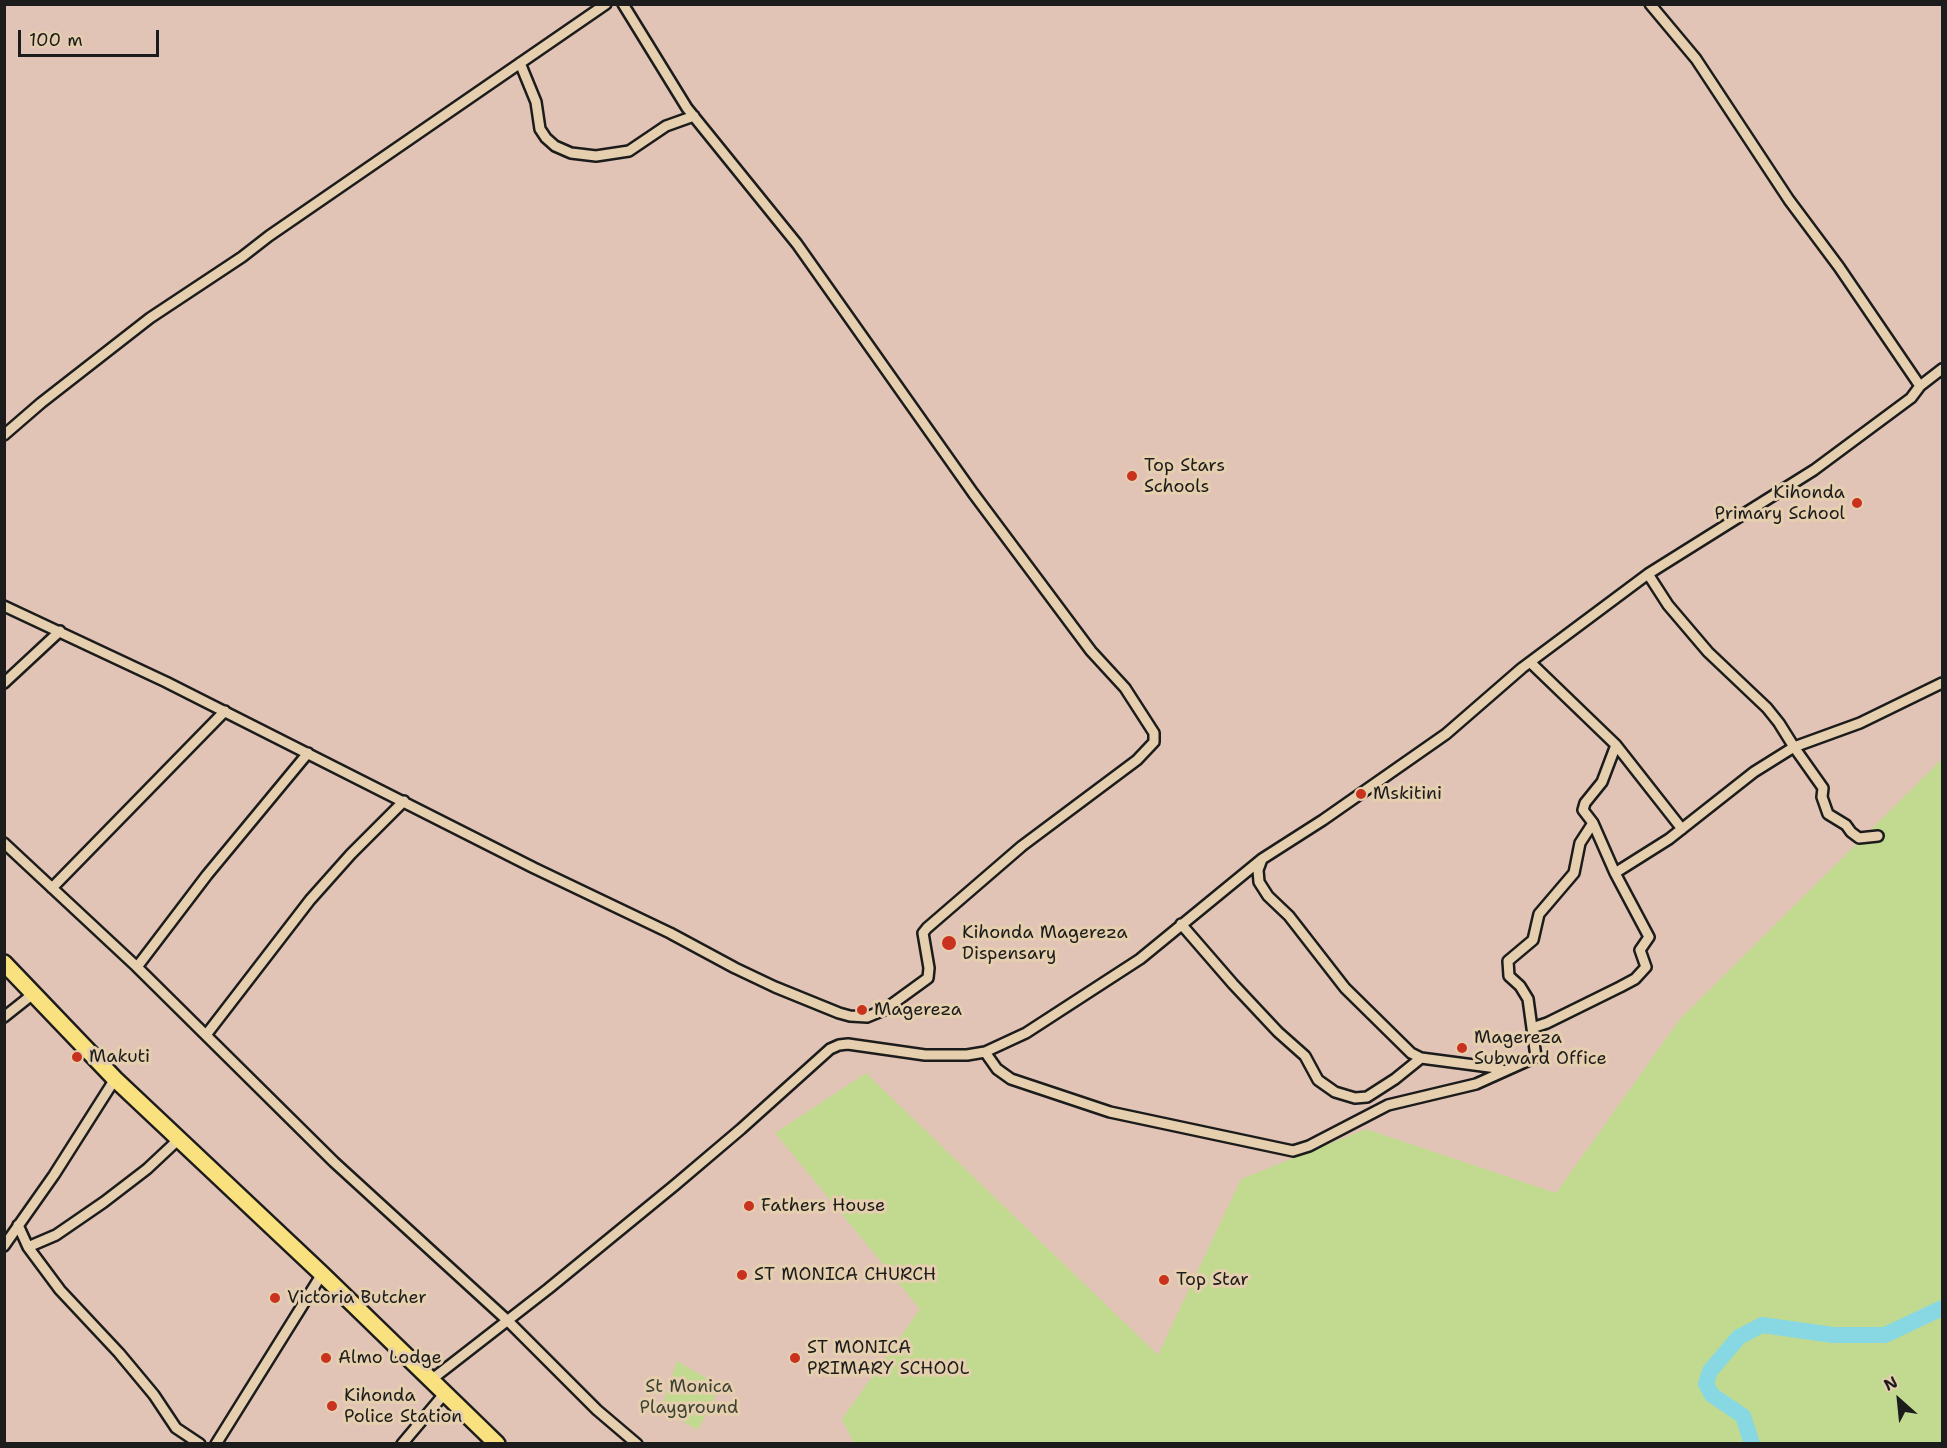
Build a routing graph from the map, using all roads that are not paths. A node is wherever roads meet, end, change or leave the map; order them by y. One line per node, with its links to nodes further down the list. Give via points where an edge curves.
1 (606, 4): 4 (street)
2 (623, 4): 5 (street)
3 (1650, 4): 7 (street, via 1696,59)
4 (520, 63): 5 (street, via 536,102 540,129 555,146 571,153 596,156 629,151 666,126); 8 (street, via 150,318)
5 (694, 116): 19 (street, via 823,280 966,484 1091,651 1125,688 1151,727 1154,742 1137,760 1013,854 927,928 924,933 928,978 884,1010 867,1017 839,1013 775,987)
6 (1942, 369): 7 (street)
7 (1920, 386): 9 (street, via 1911,398 1814,470)
8 (4, 435)
9 (1648, 574): 12 (street); 17 (street, via 1695,637 1767,708)
10 (4, 606): 11 (street)
11 (60, 631): 13 (street); 15 (street)
12 (1531, 663): 16 (street); 24 (street, via 1446,734)
13 (4, 683)
14 (1942, 683): 17 (street, via 1860,723)
15 (225, 711): 18 (street); 26 (street)
16 (1616, 745): 20 (street, via 1602,782 1583,806); 21 (street)
17 (1794, 747): 21 (street, via 1754,772); 22 (street, via 1823,788 1828,814 1859,838)
18 (308, 753): 19 (street); 29 (street)
19 (404, 801): 33 (street, via 310,900)
20 (1593, 823): 25 (street); 32 (street, via 1580,843 1574,873 1539,914 1533,940 1508,961 1509,976 1528,999)
21 (1682, 829): 25 (street)
22 (1878, 836)
23 (4, 843): 26 (street)
24 (1262, 859): 27 (street); 35 (street, via 1259,882 1268,896 1289,916 1345,988 1411,1053)
25 (1615, 873): 32 (street, via 1649,937 1640,950 1646,967 1635,979)
26 (52, 888): 29 (street)
27 (1181, 924): 34 (street, via 1140,959 1091,992 1019,1037); 35 (street, via 1278,1032 1305,1056 1318,1080 1335,1092 1355,1098 1367,1096)
28 (4, 963): 30 (highway)
29 (137, 967): 33 (street)
30 (33, 994): 31 (street); 37 (highway)
31 (4, 1017)
32 (1532, 1028): 36 (street, via 1536,1057)
33 (206, 1035): 43 (street, via 334,1162)
34 (985, 1052): 36 (street, via 997,1069 1011,1079 1110,1112 1293,1151 1388,1105 1476,1084); 43 (street, via 925,1055 848,1044 830,1049 741,1130)
35 (1421, 1058): 36 (street)
36 (1504, 1071)
37 (115, 1079): 38 (highway); 39 (street)
38 (179, 1139): 41 (street, via 104,1202); 42 (highway)
39 (18, 1225): 40 (street); 41 (street)
40 (4, 1246)
41 (28, 1248): 46 (street, via 60,1290 154,1395 176,1428)
42 (322, 1274): 44 (highway); 47 (street)
43 (508, 1321): 44 (street); 50 (street, via 597,1410)
44 (431, 1380): 45 (highway)
45 (445, 1393): 48 (street); 49 (highway)
46 (200, 1443)
47 (216, 1443)
48 (402, 1443)
49 (498, 1443)
50 (637, 1443)

